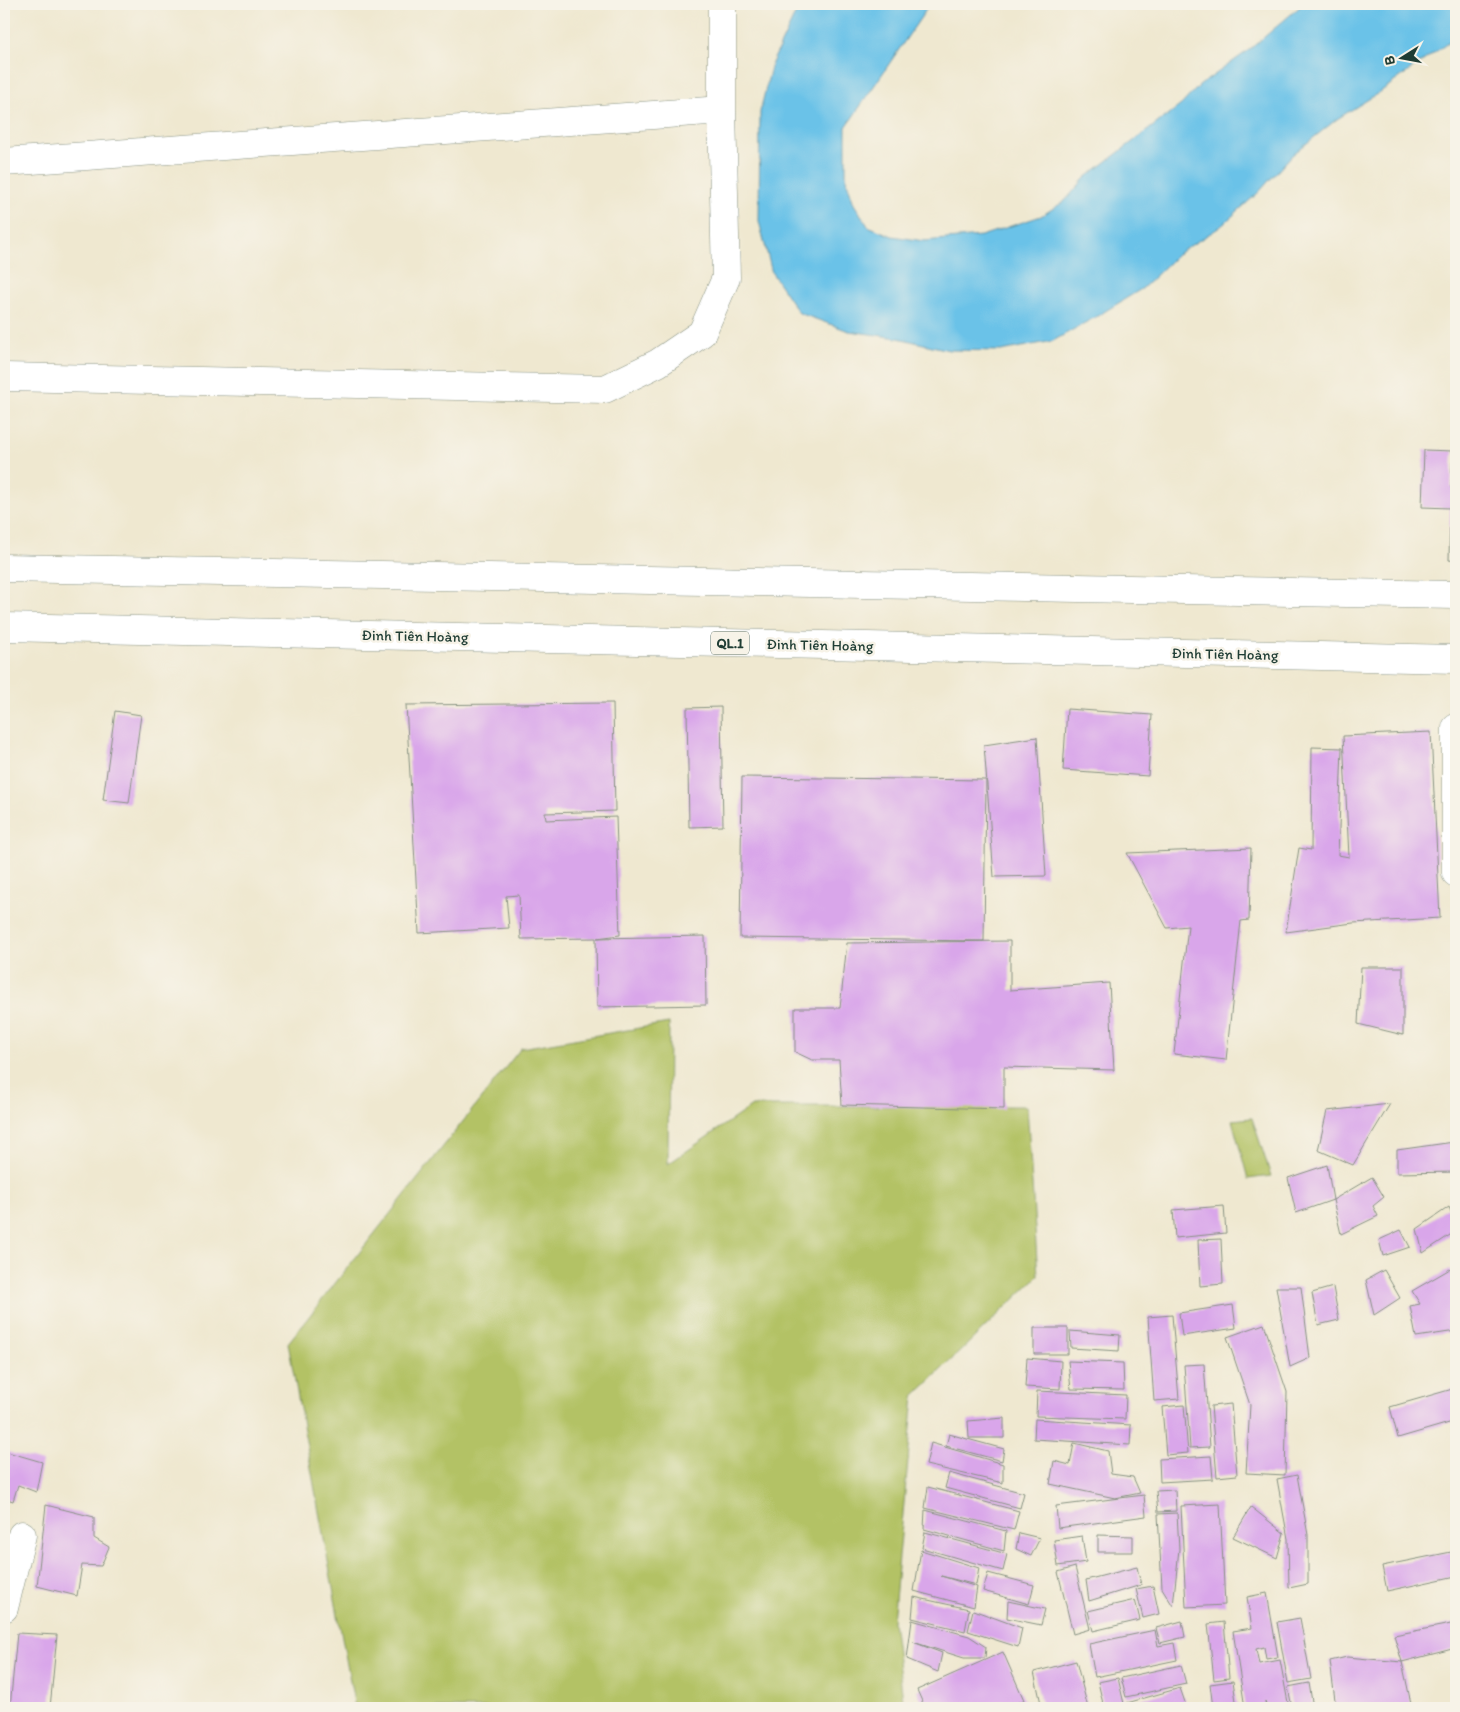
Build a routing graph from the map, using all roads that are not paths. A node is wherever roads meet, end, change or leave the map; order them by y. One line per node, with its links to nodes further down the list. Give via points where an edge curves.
1 (722, 4): 2 (main road)
2 (722, 110): 3 (main road); 4 (main road, via 726,278 702,333 658,363 605,389)
3 (4, 162)
4 (4, 377)
5 (4, 568): 6 (main road)
6 (1456, 595)
7 (4, 627): 8 (main road, Đinh Tiên Hoàng / QL.1)
8 (1456, 659)
9 (1456, 728): 10 (main road)
10 (1456, 873)
11 (22, 1534): 12 (main road)
12 (4, 1608)

